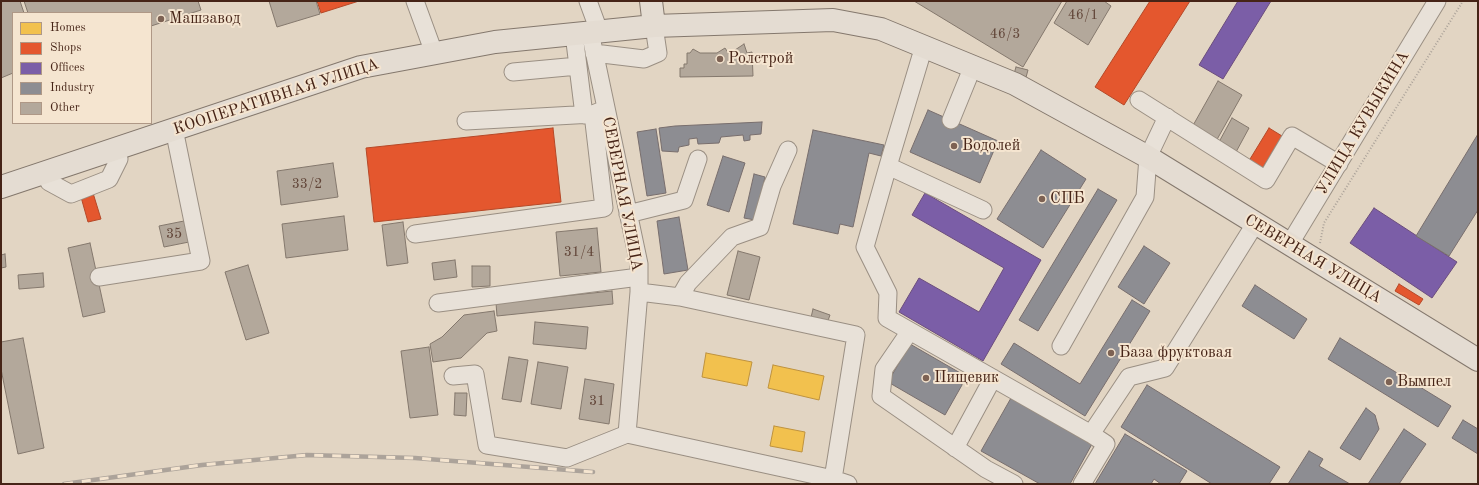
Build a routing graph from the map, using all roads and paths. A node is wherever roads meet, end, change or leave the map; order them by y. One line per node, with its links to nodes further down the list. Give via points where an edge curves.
1 (415, 1): 9 (street)
2 (588, 1): 7 (street)
3 (651, 1): 6 (main road)
4 (1437, 1): 23 (street, УЛИЦА КУВЫКИНА)
5 (1463, 1): 32 (path, via 1324,223)
6 (654, 26): 7 (main road, КООПЕРАТИВНАЯ УЛИЦА); 7 (street, via 658,53 644,59); 8 (main road, СЕВЕРНАЯ УЛИЦА, via 833,20 881,29)
7 (589, 38): 9 (main road, КООПЕРАТИВНАЯ УЛИЦА, via 495,42); 10 (street); 14 (street, СЕВЕРНАЯ УЛИЦА)
8 (924, 46): 11 (main road, СЕВЕРНАЯ УЛИЦА); 24 (street)
9 (434, 53): 18 (main road, КООПЕРАТИВНАЯ УЛИЦА, via 360,67)
10 (578, 66): 12 (street); 14 (street)
11 (973, 66): 16 (street); 21 (main road, СЕВЕРНАЯ УЛИЦА, via 1015,84)
12 (512, 72)
13 (1139, 100): 15 (street)
14 (594, 113): 17 (street); 28 (street, СЕВЕРНАЯ УЛИЦА); 30 (street, via 604,208)
15 (1167, 117): 21 (street); 23 (street, via 1266,180 1292,136)
16 (951, 120)
17 (466, 121)
18 (174, 129): 19 (main road, КООПЕРАТИВНАЯ УЛИЦА); 33 (street, via 201,261)
19 (116, 148): 25 (main road, КООПЕРАТИВНАЯ УЛИЦА); 25 (street, via 119,159 109,179 71,194 49,182)
20 (788, 150): 35 (street, via 772,186 760,227 732,237 688,283)
21 (1148, 157): 29 (main road, СЕВЕРНАЯ УЛИЦА); 38 (street, via 1145,197)
22 (698, 159): 28 (street, via 684,200)
23 (1339, 164): 31 (street, УЛИЦА КУВЫКИНА)
24 (888, 166): 27 (street); 37 (street, via 865,247 888,293 887,318)
25 (45, 172): 26 (main road, КООПЕРАТИВНАЯ УЛИЦА)
26 (1, 187)
27 (983, 210)
28 (628, 214): 34 (street, СЕВЕРНАЯ УЛИЦА, via 639,264)
29 (1255, 224): 31 (main road, СЕВЕРНАЯ УЛИЦА); 43 (street, via 1165,368 1129,377)
30 (416, 234)
31 (1289, 245): 39 (main road, СЕВЕРНАЯ УЛИЦА)
32 (1318, 248)
33 (99, 277)
34 (639, 284): 35 (street, СЕВЕРНАЯ УЛИЦА); 36 (street); 42 (street)
35 (680, 297): 45 (street, СЕВЕРНАЯ УЛИЦА, via 856,334)
36 (438, 303)
37 (910, 331): 41 (street); 44 (street, via 884,369 881,396)
38 (1061, 346)
39 (1478, 360)
40 (452, 376): 42 (street, via 475,374 487,445 567,458)
41 (992, 378): 43 (street); 44 (street)
42 (627, 434): 45 (street)
43 (1090, 434): 47 (street, via 1106,444)
44 (955, 448): 46 (street)
45 (841, 482)
46 (1014, 484)
47 (1082, 484)

